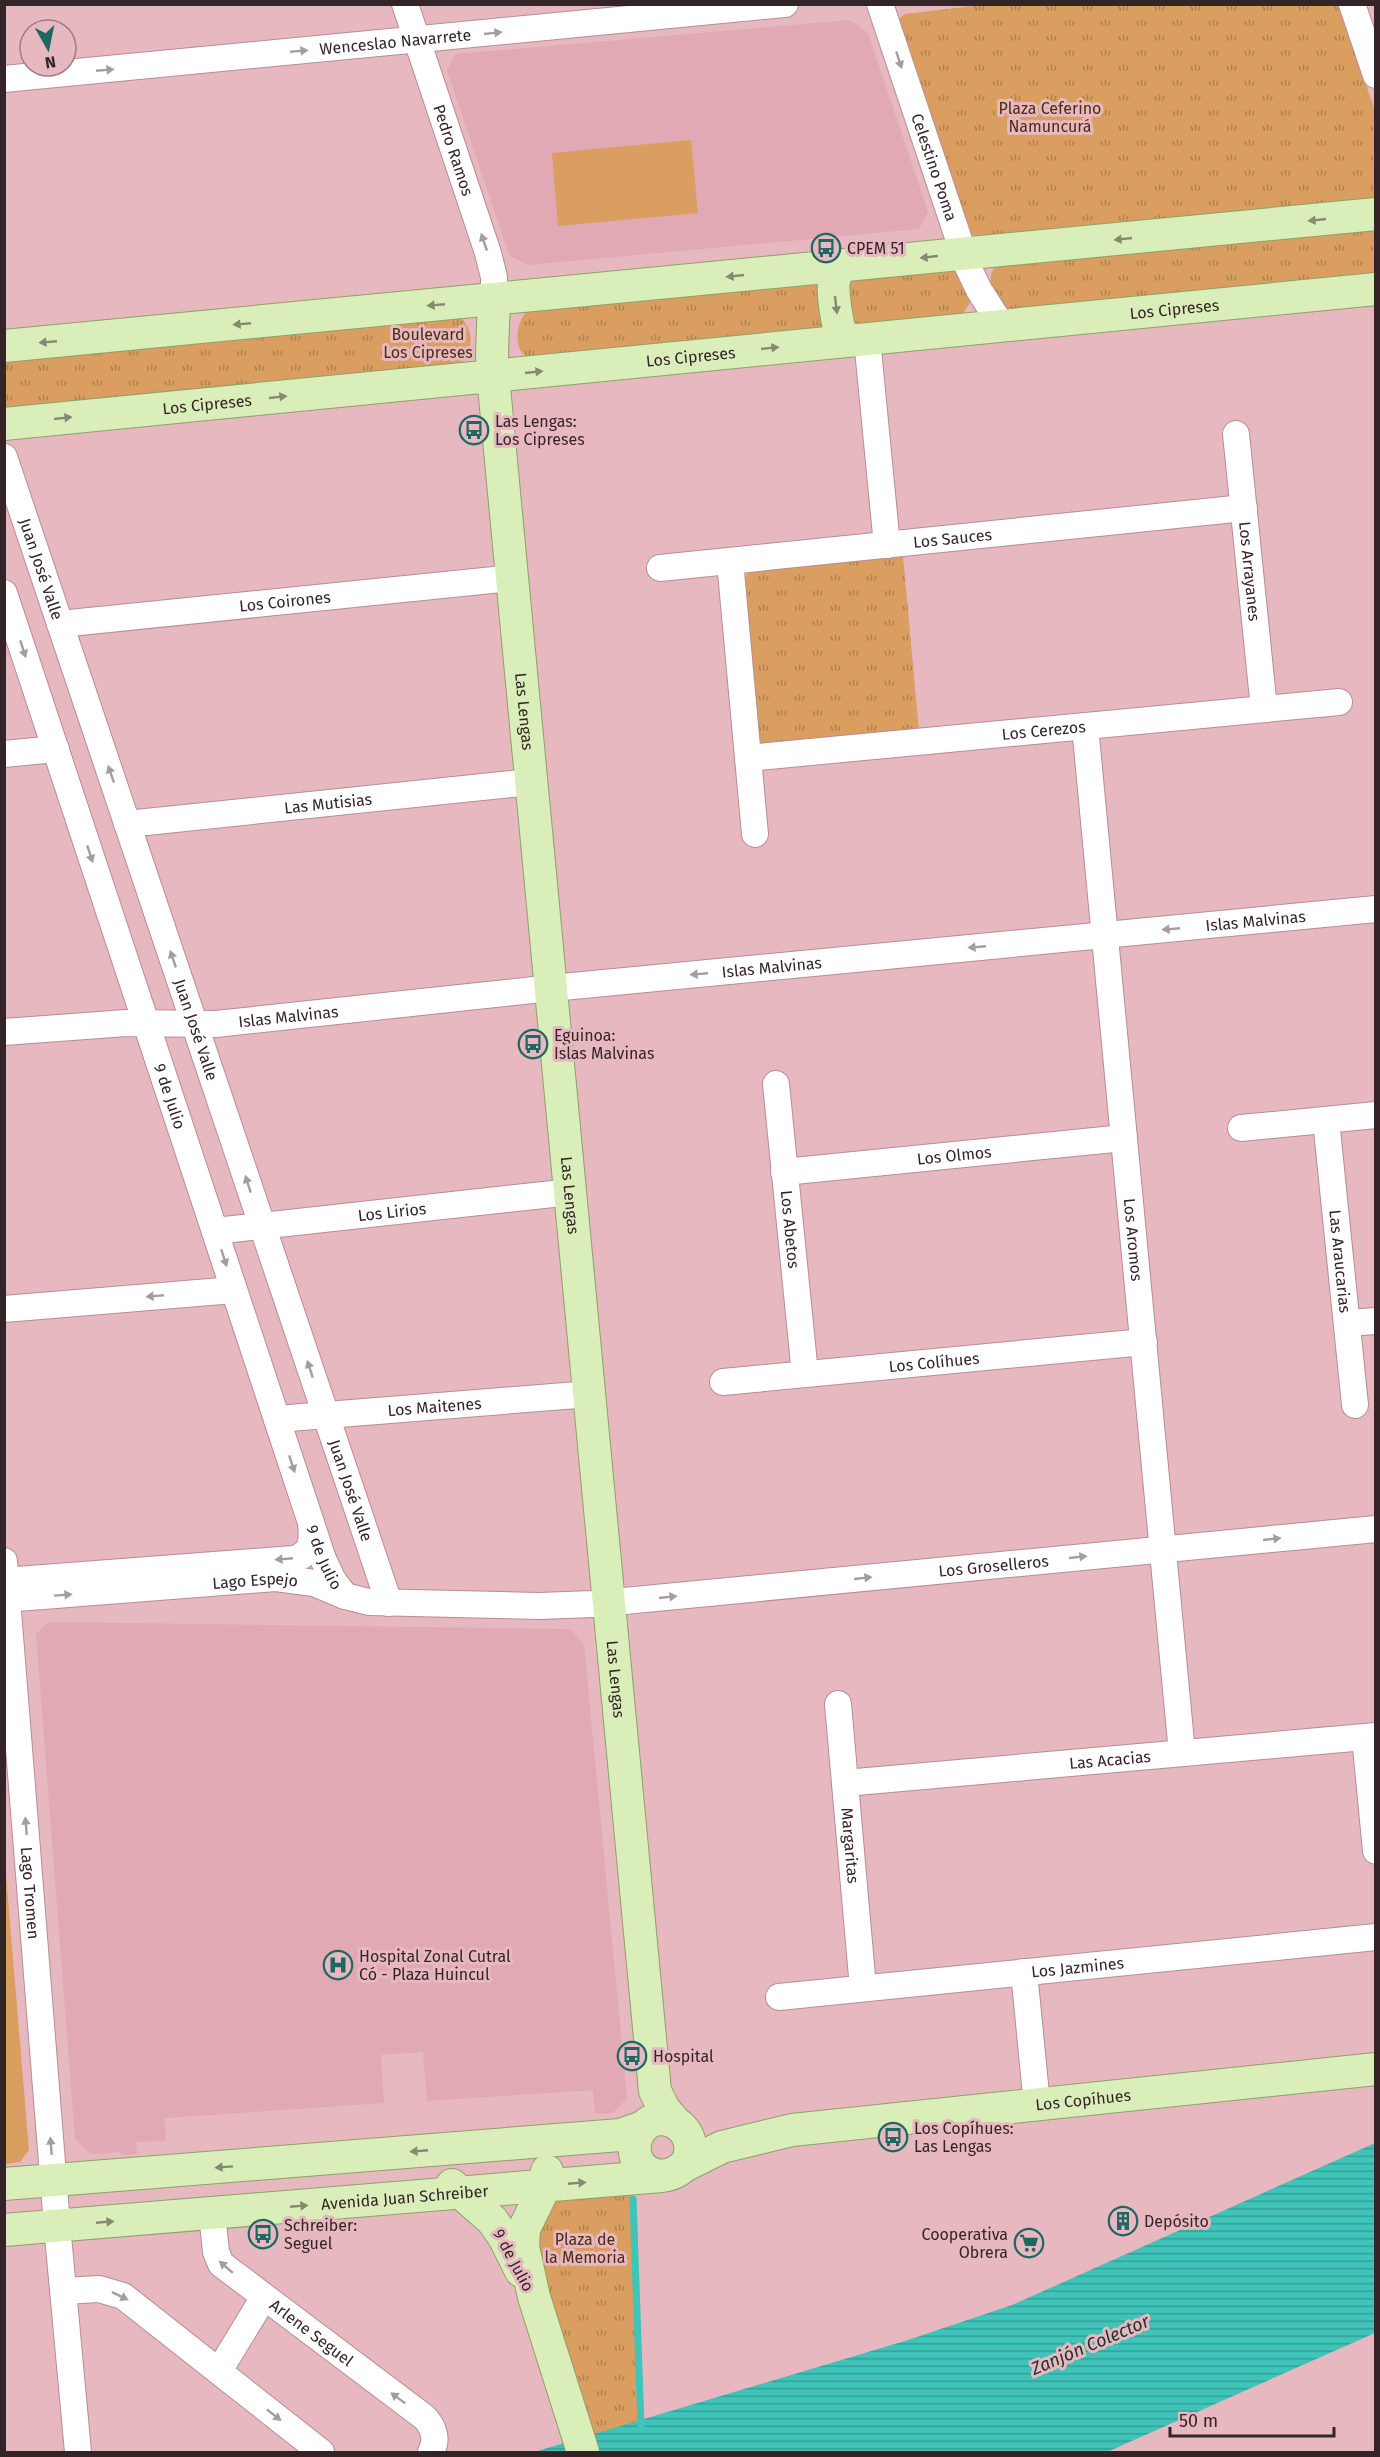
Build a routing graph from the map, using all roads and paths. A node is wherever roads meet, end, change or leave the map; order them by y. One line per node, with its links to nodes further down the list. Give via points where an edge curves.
1 (405, 4): 5 (street, Pedro Ramos)
2 (785, 4): 5 (street, Wenceslao Navarrete, one-way to 2)
3 (880, 4): 9 (street, Celestino Poma, one-way to 9)
4 (1352, 4): 6 (street)
5 (417, 40): 7 (street, Wenceslao Navarrete, one-way to 5); 12 (street, Pedro Ramos, one-way to 5, via 488,253)
6 (1376, 75)
7 (4, 79)
8 (1376, 214): 9 (main road, one-way to 9)
9 (963, 254): 10 (main road, one-way to 10); 13 (street, Celestino Poma, via 979,290)
10 (844, 266): 12 (main road, one-way to 12); 14 (main road, one-way to 14, via 834,280 838,323 842,336)
11 (1376, 289): 13 (main road, Los Cipreses)
12 (495, 299): 15 (main road, one-way to 15); 16 (main road, Las Lengas)
13 (1002, 326): 14 (main road, Los Cipreses)
14 (860, 340): 16 (main road, Los Cipreses, one-way to 14); 21 (street)
15 (4, 346)
16 (493, 376): 17 (main road, Los Cipreses, one-way to 16); 24 (main road, Las Lengas)
17 (4, 424)
18 (1236, 434): 20 (street, Los Arrayanes)
19 (4, 457): 26 (street, Juan José Valle)
20 (1244, 508): 21 (street, Los Sauces); 28 (street, Los Arrayanes)
21 (887, 545): 22 (street, Los Sauces)
22 (730, 561): 23 (street, Los Sauces); 32 (street)
23 (660, 568)
24 (512, 578): 26 (street, Los Coirones); 33 (main road, Las Lengas)
25 (4, 593): 30 (street, 9 de Julio, one-way to 30)
26 (60, 624): 34 (street, Juan José Valle, one-way to 26)
27 (1339, 702): 28 (street, Los Cerezos)
28 (1264, 709): 29 (street, Los Cerezos)
29 (1086, 726): 32 (street, Los Cerezos); 37 (street, Los Aromos)
30 (56, 750): 31 (street); 39 (street, 9 de Julio, one-way to 39)
31 (4, 754)
32 (748, 758): 35 (street)
33 (531, 782): 34 (street, Las Mutisias); 38 (main road, Las Lengas)
34 (127, 824): 40 (street, Juan José Valle, one-way to 34)
35 (755, 834)
36 (1376, 909): 37 (street, Islas Malvinas, one-way to 37)
37 (1105, 935): 38 (street, Islas Malvinas, one-way to 38); 46 (street, Los Aromos)
38 (552, 988): 40 (street, Islas Malvinas); 48 (main road, Las Lengas)
39 (158, 1023): 40 (street, Islas Malvinas); 41 (street, Islas Malvinas); 50 (street, 9 de Julio)
40 (195, 1024): 49 (street, Juan José Valle, one-way to 40)
41 (4, 1032)
42 (776, 1084): 47 (street, Los Abetos)
43 (1376, 1116): 44 (street)
44 (1326, 1120): 45 (street); 54 (street, Las Araucarias)
45 (1241, 1128)
46 (1124, 1138): 47 (street, Los Olmos); 55 (street, Los Aromos)
47 (784, 1172): 56 (street, Los Abetos)
48 (571, 1192): 49 (street, Los Lirios); 58 (main road, Las Lengas)
49 (262, 1226): 50 (street, Los Lirios); 60 (street, Juan José Valle, one-way to 49)
50 (215, 1231): 51 (street, 9 de Julio, one-way to 51)
51 (234, 1290): 52 (street, one-way to 52); 61 (street, 9 de Julio)
52 (4, 1309)
53 (1376, 1321): 54 (street)
54 (1347, 1323): 59 (street, Las Araucarias)
55 (1144, 1342): 56 (street, Los Colíhues); 64 (street, Los Aromos)
56 (805, 1374): 57 (street, Los Colíhues)
57 (723, 1382)
58 (590, 1394): 60 (street, Los Maitenes); 68 (main road, Las Lengas)
59 (1355, 1405)
60 (325, 1415): 61 (street, Los Maitenes); 67 (street, Juan José Valle)
61 (277, 1419): 62 (street, 9 de Julio, one-way to 62)
62 (310, 1520): 65 (street, Lago Espejo, one-way to 65, via 310,1548 293,1559); 66 (street, 9 de Julio, via 328,1570)
63 (1376, 1528): 64 (street, Los Groselleros, one-way to 63)
64 (1163, 1549): 68 (street, Los Groselleros, one-way to 64); 71 (street, Los Aromos)
65 (5, 1584): 66 (street, Lago Espejo, one-way to 66, via 276,1578 314,1583); 85 (street, Lago Tromen, one-way to 65)
66 (345, 1596): 67 (street, Lago Espejo)
67 (389, 1603): 68 (street, Lago Espejo)
68 (610, 1603): 80 (main road, Las Lengas, via 656,2091 652,2111)
69 (838, 1704): 72 (street, Margaritas)
70 (1370, 1736): 71 (street, Las Acacias); 73 (street)
71 (1182, 1753): 72 (street, Las Acacias)
72 (845, 1783): 76 (street, Margaritas)
73 (1376, 1851)
74 (1376, 1937): 75 (street, Los Jazmines)
75 (1024, 1972): 76 (street, Los Jazmines); 79 (street)
76 (863, 1988): 77 (street, Los Jazmines)
77 (779, 1997)
78 (1376, 2069): 79 (main road, Los Copíhues)
79 (1037, 2105): 81 (main road, Los Copíhues)
80 (660, 2125): 81 (main road, Los Copíhues, via 704,2131); 82 (main road, via 620,2136); 84 (main road, via 687,2134 690,2142 690,2156); 84 (main road, via 635,2142 636,2159 647,2172)
81 (792, 2130): 84 (main road, Los Copíhues, via 722,2146)
82 (519, 2144): 83 (main road); 87 (main road, via 530,2146 541,2155 547,2170)
83 (472, 2147): 85 (main road, one-way to 85); 88 (main road, via 455,2155 449,2163 450,2180)
84 (674, 2171): 87 (main road, Avenida Juan Schreiber, one-way to 84)
85 (54, 2180): 86 (main road); 90 (street, Lago Tromen)
86 (4, 2184)
87 (545, 2186): 88 (main road, Avenida Juan Schreiber); 94 (main road, 9 de Julio, via 526,2220 522,2239)
88 (459, 2193): 89 (main road, Avenida Juan Schreiber, one-way to 88); 94 (main road, 9 de Julio, via 498,2228)
89 (212, 2213): 90 (main road, Avenida Juan Schreiber, one-way to 89); 93 (street, Arlene Seguel, one-way to 89, via 218,2260)
90 (57, 2225): 91 (main road, Avenida Juan Schreiber); 92 (street, Lago Tromen)
91 (4, 2230)
92 (63, 2291): 95 (street, one-way to 95, via 99,2289 123,2296); 98 (street, Lago Tromen)
93 (264, 2297): 95 (street); 97 (street, Arlene Seguel, one-way to 93, via 432,2428 424,2417)
94 (534, 2297): 96 (main road, 9 de Julio)
95 (219, 2371): 99 (street, one-way to 99)
96 (579, 2440)
97 (433, 2446)
98 (78, 2452)
99 (321, 2452)

